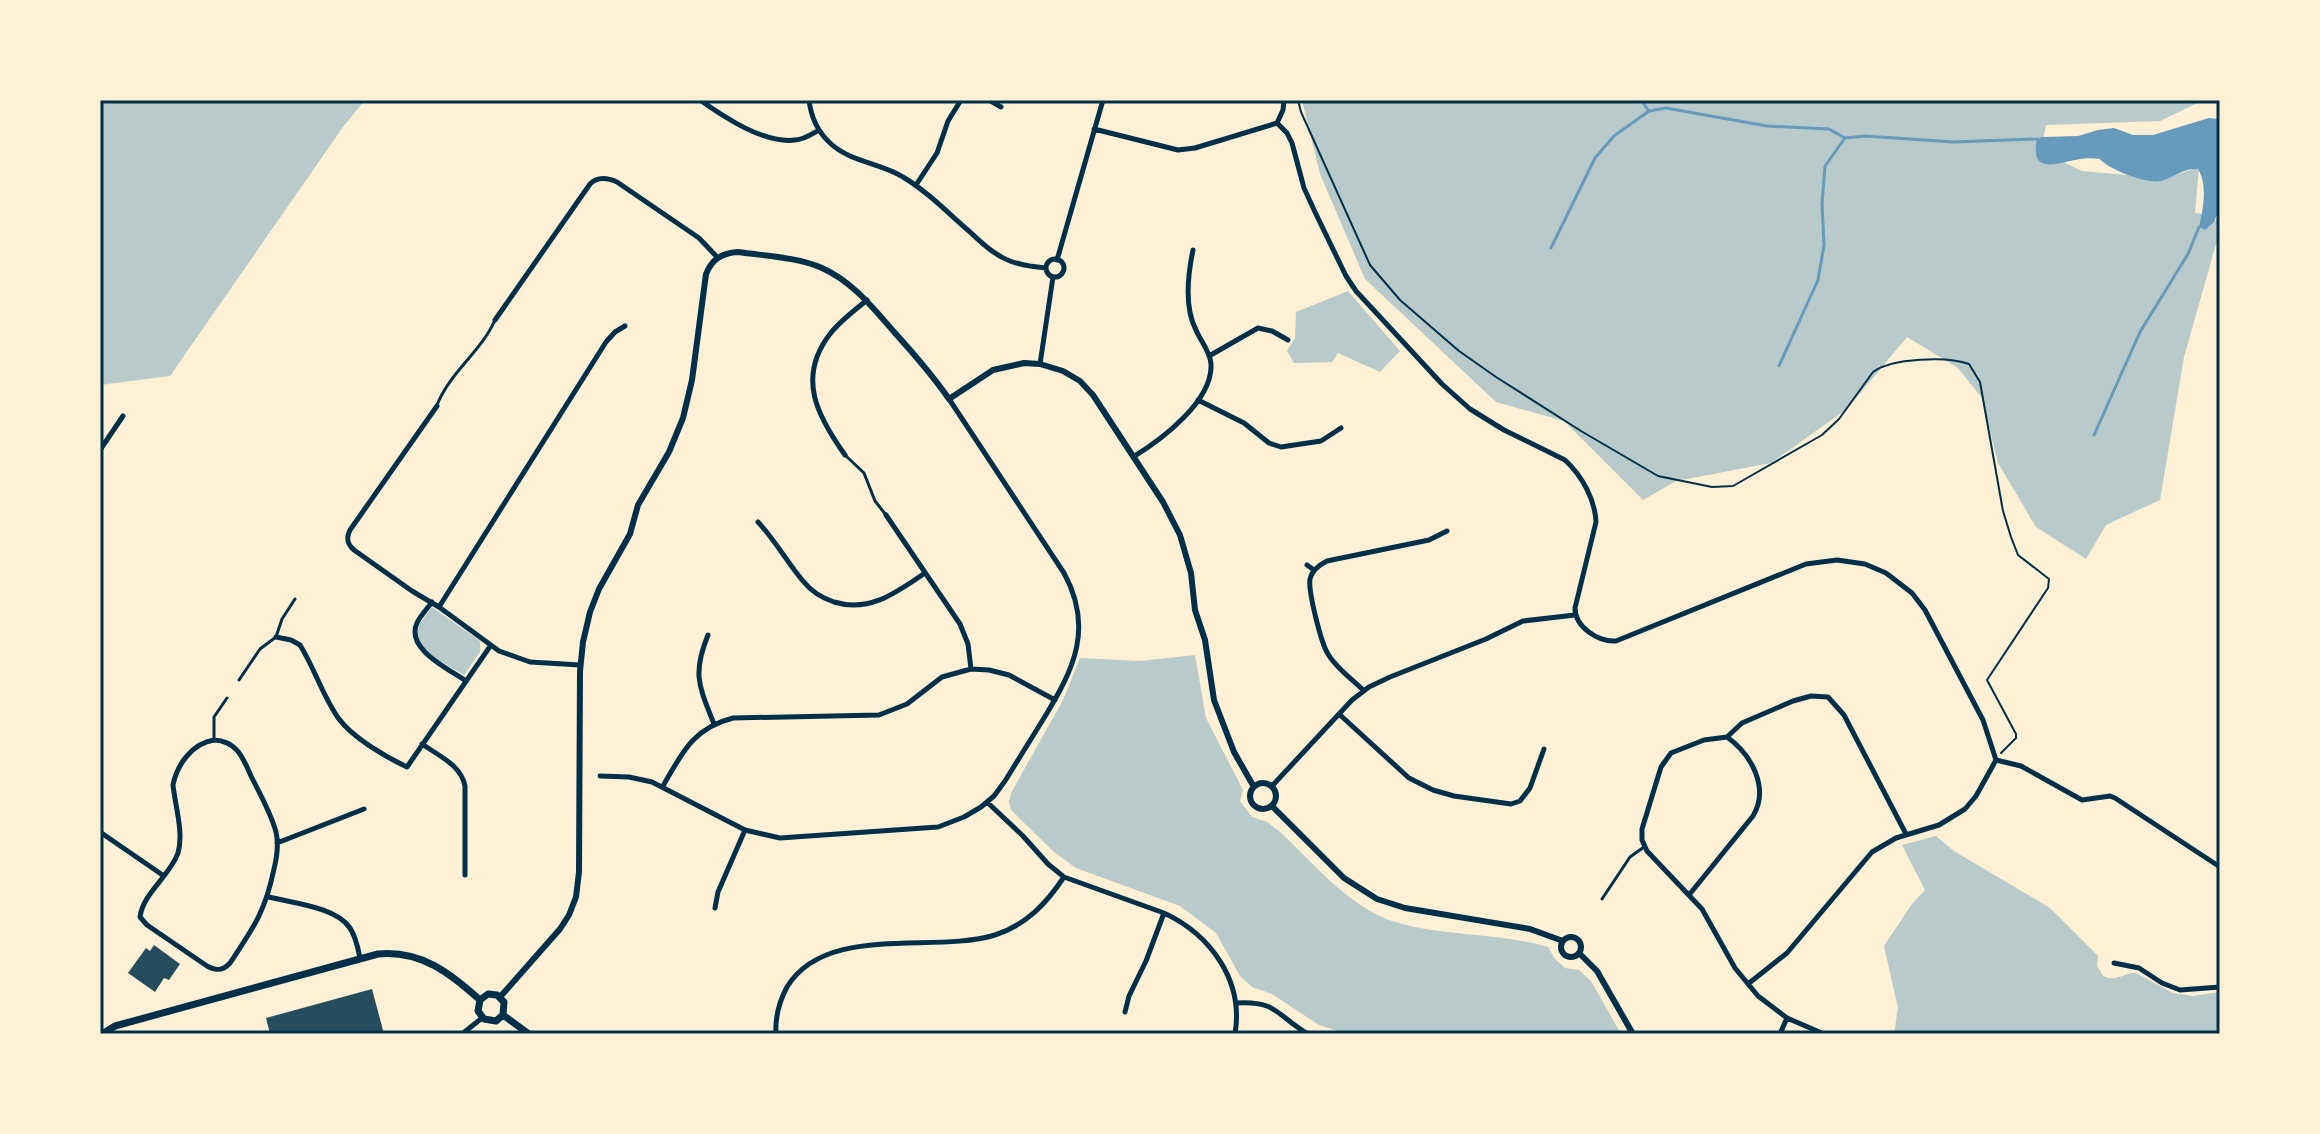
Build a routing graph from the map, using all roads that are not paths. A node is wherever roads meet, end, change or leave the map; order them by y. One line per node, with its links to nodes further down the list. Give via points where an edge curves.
1 (700, 100): 10 (street, via 738,125 775,138 796,140)
2 (809, 100): 10 (street)
3 (961, 100): 11 (street)
4 (989, 100): 7 (street)
5 (1103, 100): 9 (street)
6 (1284, 100): 8 (street)
7 (1001, 107)
8 (1277, 123): 9 (street, via 1178,150); 40 (street, via 1292,143 1304,188 1349,282 1449,391 1493,424 1562,458 1590,494 1596,522)
9 (1094, 129): 14 (street)
10 (819, 130): 11 (street, via 842,152)
11 (916, 185): 15 (street, via 993,251 1014,262)
12 (1193, 250): 21 (street, via 1190,315)
13 (718, 258): 17 (street, via 738,252 809,264 844,280); 18 (street, via 699,238 617,182 597,179); 44 (street, via 704,283 686,408 669,452 638,505 630,534 599,589)
14 (1057, 260): 15 (street); 16 (street, via 1063,269)
15 (1046, 268): 16 (street)
16 (1053, 277): 22 (street)
17 (867, 300): 23 (street); 29 (street, via 828,337 814,373 819,414)
18 (495, 320): 25 (lane)
19 (625, 326): 39 (street, via 606,342)
20 (1288, 340): 21 (street, via 1258,328)
21 (1209, 356): 24 (street, via 1210,376)
22 (1040, 364): 23 (street, via 993,370); 30 (street, via 1084,385)
23 (949, 399): 50 (street, via 1064,573 1075,599 1078,643)
24 (1198, 400): 27 (street, via 1281,447 1321,441); 30 (street, via 1162,438)
25 (437, 406): 38 (street, via 347,538 354,550)
26 (123, 416): 28 (street)
27 (1341, 428)
28 (100, 450)
29 (845, 455): 31 (lane, via 862,470)
30 (1133, 457): 61 (street, via 1180,535 1214,700)
31 (886, 515): 36 (street)
32 (758, 522): 36 (street, via 806,585 836,603 876,602)
33 (1447, 531): 35 (street, via 1429,540 1327,561)
34 (1307, 565): 35 (street)
35 (1314, 570): 48 (street, via 1310,586 1323,645)
36 (925, 573): 45 (street, via 963,630)
37 (295, 599): 42 (lane)
38 (432, 602): 39 (street); 47 (street, via 416,624 417,645)
39 (439, 607): 43 (street)
40 (1575, 615): 48 (street, via 1523,621); 57 (street, via 1584,628 1616,641 1806,564 1837,560 1872,566 1905,586 1925,610 1983,720)
41 (708, 635): 52 (street, via 699,656 698,678)
42 (276, 637): 46 (lane, via 260,649); 55 (street, via 300,645 344,726 407,767)
43 (491, 645): 44 (street, via 523,661); 47 (street)
44 (580, 665): 85 (street, via 576,897 560,929)
45 (971, 669): 50 (street, via 1015,677); 52 (street, via 942,677 902,707 879,715 745,717)
46 (239, 680)
47 (466, 681): 55 (street)
48 (1364, 691): 51 (street)
49 (227, 698): 54 (lane, via 214,717)
50 (1055, 700): 62 (street)
51 (1339, 714): 56 (street, via 1396,768 1440,793 1460,797 1522,804); 60 (street)
52 (714, 724): 59 (street, via 688,745)
53 (1727, 737): 67 (street, via 1742,723 1793,701 1828,697 1839,708); 69 (street, via 1704,740 1665,759 1642,829); 74 (street, via 1745,753 1760,785 1760,802)
54 (214, 740): 68 (street, via 229,743 241,755); 72 (street, via 196,746 174,776 179,849)
55 (422, 744): 71 (street, via 463,777)
56 (1544, 749)
57 (1996, 760): 67 (street, via 1959,814); 70 (street, via 2021,766 2082,800 2115,798)
58 (600, 776): 59 (street)
59 (663, 786): 65 (street)
60 (1272, 786): 61 (street); 63 (street)
61 (1254, 787): 63 (street, via 1254,805)
62 (987, 802): 65 (street, via 964,817 929,828 787,838); 73 (street)
63 (1272, 806): 79 (street, via 1368,895 1405,908 1524,928)
64 (364, 809): 68 (street)
65 (745, 830): 77 (street)
66 (100, 832): 72 (street)
67 (1906, 834): 83 (street, via 1868,855 1787,953)
68 (277, 843): 75 (street)
69 (1644, 847): 74 (street); 76 (lane, via 1630,857)
70 (2220, 867)
71 (465, 875)
72 (164, 876): 75 (street, via 141,909 142,921 214,970 230,963)
73 (1064, 877): 78 (street); 95 (street, via 1034,914 994,935 848,948 814,960 786,990 778,1007)
74 (1689, 895): 83 (street)
75 (269, 897): 81 (street, via 339,916 352,931)
76 (1602, 899)
77 (715, 908)
78 (1164, 913): 87 (street, via 1195,931 1213,950); 88 (street)
79 (1563, 941): 80 (street, via 1565,955); 80 (street, via 1577,938)
80 (1579, 953): 98 (street, via 1597,971)
81 (360, 958): 86 (main road, via 385,953 417,957); 92 (main road, via 115,1026)
82 (2114, 963): 84 (street, via 2136,967 2180,990)
83 (1748, 984): 91 (street)
84 (2220, 987)
85 (500, 997): 86 (main road, via 488,994); 89 (main road, via 506,1007)
86 (480, 1000): 90 (main road)
87 (1236, 1003): 96 (street); 97 (street, via 1264,1004)
88 (1125, 1012)
89 (503, 1015): 90 (main road, via 491,1021); 94 (main road)
90 (482, 1018): 93 (street)
91 (1787, 1018): 99 (street); 100 (street)
92 (102, 1034)
93 (462, 1034)
94 (529, 1034)
95 (776, 1034)
96 (1235, 1034)
97 (1308, 1034)
98 (1633, 1034)
99 (1780, 1034)
100 (1824, 1034)

